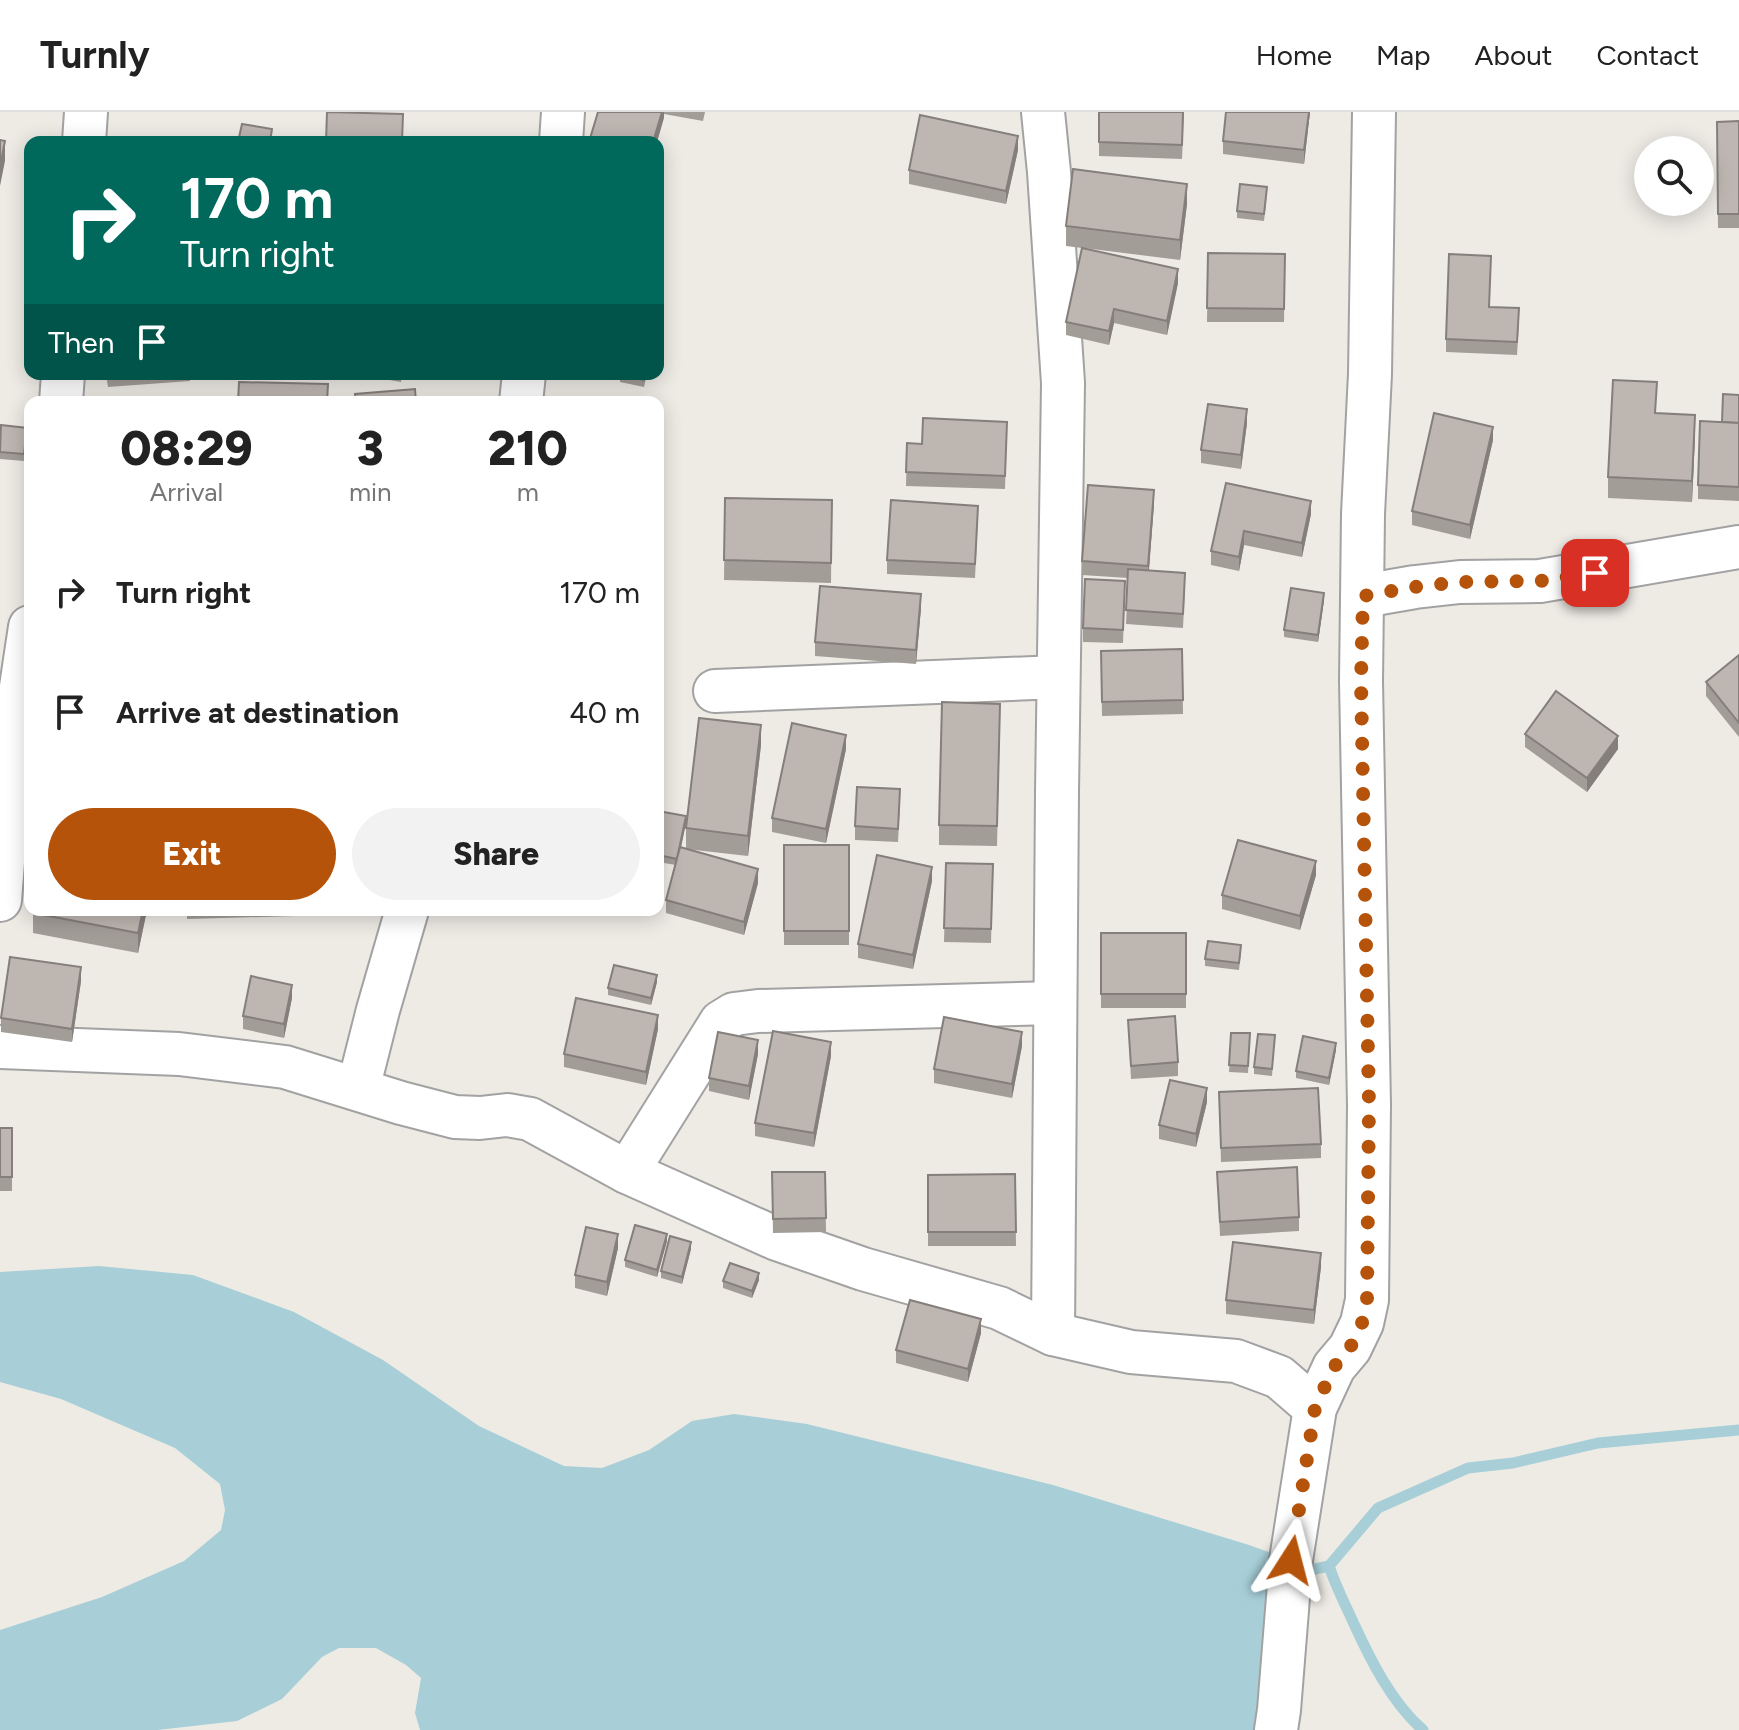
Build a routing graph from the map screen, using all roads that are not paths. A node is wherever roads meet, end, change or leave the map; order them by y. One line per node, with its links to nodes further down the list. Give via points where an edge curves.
1 (86, 112): 5 (street)
2 (563, 112): 6 (street)
3 (1043, 112): 10 (street, via 1063,383)
4 (1374, 112): 8 (street)
5 (84, 136)
6 (561, 136)
7 (1739, 547): 8 (street, via 1540,581 1460,582)
8 (1363, 596): 20 (street, via 1367,1300 1350,1348 1334,1367)
9 (24, 657): 12 (street)
10 (1058, 677): 11 (street); 15 (street)
11 (715, 691)
12 (6, 747): 13 (street)
13 (0, 900)
14 (405, 916): 17 (street)
15 (1055, 1003): 18 (street, via 734,1014 721,1022); 19 (street)
16 (0, 1047): 17 (street, via 179,1054 285,1067)
17 (358, 1089): 18 (street, via 455,1117 530,1119)
18 (627, 1172): 19 (street, via 777,1239 999,1308)
19 (1053, 1334): 20 (street, via 1131,1352 1236,1361 1279,1377)
20 (1315, 1408): 21 (street, via 1291,1560)
21 (1276, 1730)

